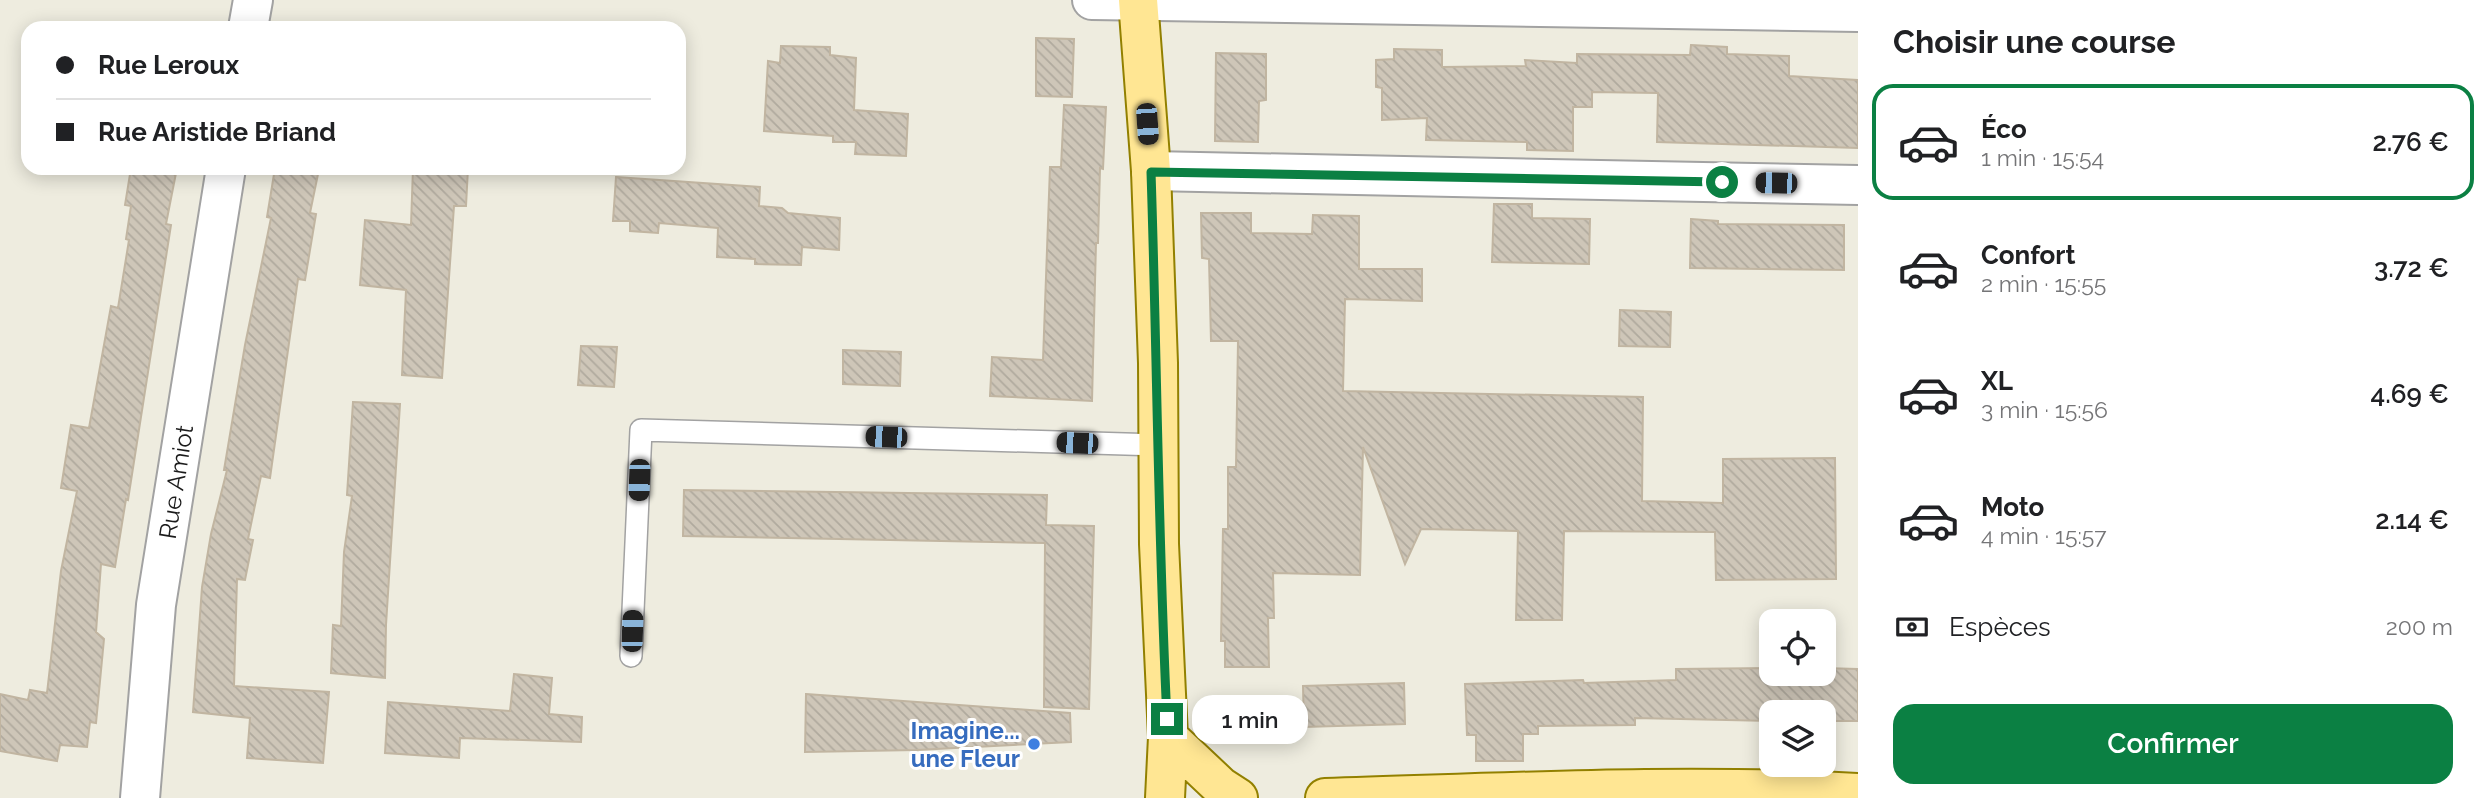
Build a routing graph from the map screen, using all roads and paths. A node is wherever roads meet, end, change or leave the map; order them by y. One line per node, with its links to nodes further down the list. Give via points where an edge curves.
1 (253, 0): 5 (street)
2 (1092, 0): 3 (street)
3 (1138, 1): 4 (street); 6 (main road)
4 (1858, 12)
5 (249, 21)
6 (1151, 172): 8 (street); 9 (main road)
7 (225, 175): 15 (street, Rue Amiot, via 156,605)
8 (1858, 185)
9 (1159, 446): 10 (lane, via 641,430); 11 (main road)
10 (631, 656)
11 (1168, 737): 16 (main road); 17 (main road)
12 (1858, 793): 13 (main road, via 1765,787)
13 (1544, 795): 14 (main road)
14 (1428, 796): 18 (main road)
15 (140, 798)
16 (1165, 798)
17 (1238, 798)
18 (1325, 798)

